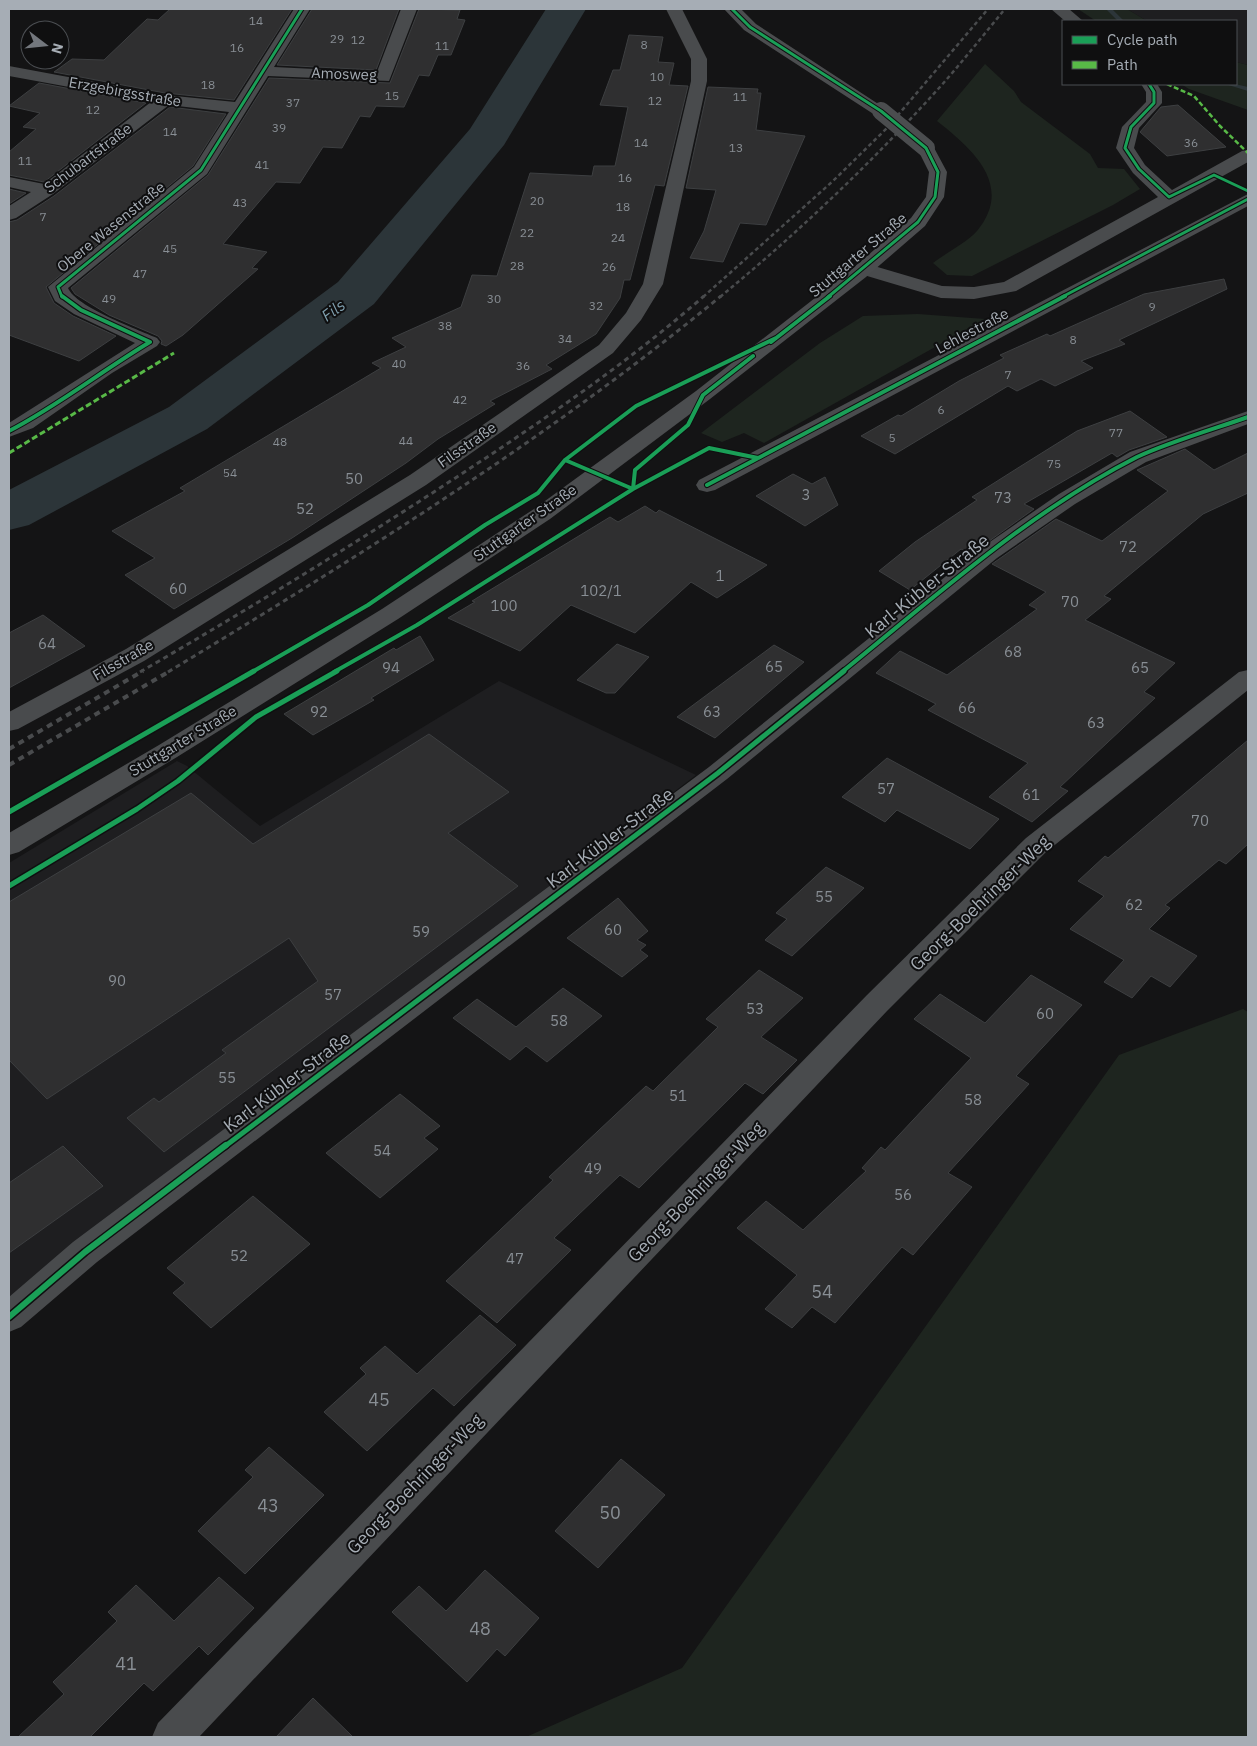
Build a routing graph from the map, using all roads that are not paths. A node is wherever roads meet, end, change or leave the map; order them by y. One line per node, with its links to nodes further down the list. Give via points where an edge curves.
1 (302, 9): 8 (street, Obere Wasenstraße)
2 (409, 9): 8 (street, Amosweg, via 383,77)
3 (674, 9): 25 (street, Filsstraße, via 699,59 700,81 653,284 634,316 606,349 418,480 134,655)
4 (732, 9): 20 (main road, Stuttgarter Straße, bridge, via 750,27 881,111 926,148 938,172 935,197 918,222)
5 (1059, 9): 6 (street)
6 (1074, 20)
7 (9, 71): 10 (street, Erzgebirgsstraße)
8 (262, 71): 11 (street, Obere Wasenstraße)
9 (1150, 85): 17 (street, via 1154,92 1154,103 1131,127 1125,148 1139,169)
10 (165, 100): 11 (street, Erzgebirgsstraße); 15 (street, Schubartstraße)
11 (241, 108): 22 (street, Obere Wasenstraße, via 201,170 58,286 62,297 81,310 150,342 104,369 26,424)
12 (1248, 155): 13 (street, Lehlestraße)
13 (1214, 175): 16 (street); 17 (street, Lehlestraße)
14 (9, 182): 15 (street)
15 (47, 190): 19 (street, Schubartstraße)
16 (1248, 191)
17 (1169, 197): 20 (street, Lehlestraße, via 1009,287 974,293 941,292)
18 (1248, 199): 23 (street, Lehlestraße)
19 (9, 214)
20 (866, 272): 26 (main road, Stuttgarter Straße, via 542,514 382,619)
21 (1248, 417): 27 (street, Karl-Kübler-Straße, via 1138,457 1066,499 989,553 718,773 93,1246)
22 (9, 431)
23 (707, 485)
24 (1248, 678): 28 (street, Georg-Boehringer-Weg, via 1036,845 877,1004)
25 (9, 723)
26 (9, 845)
27 (9, 1317)
28 (172, 1737)

